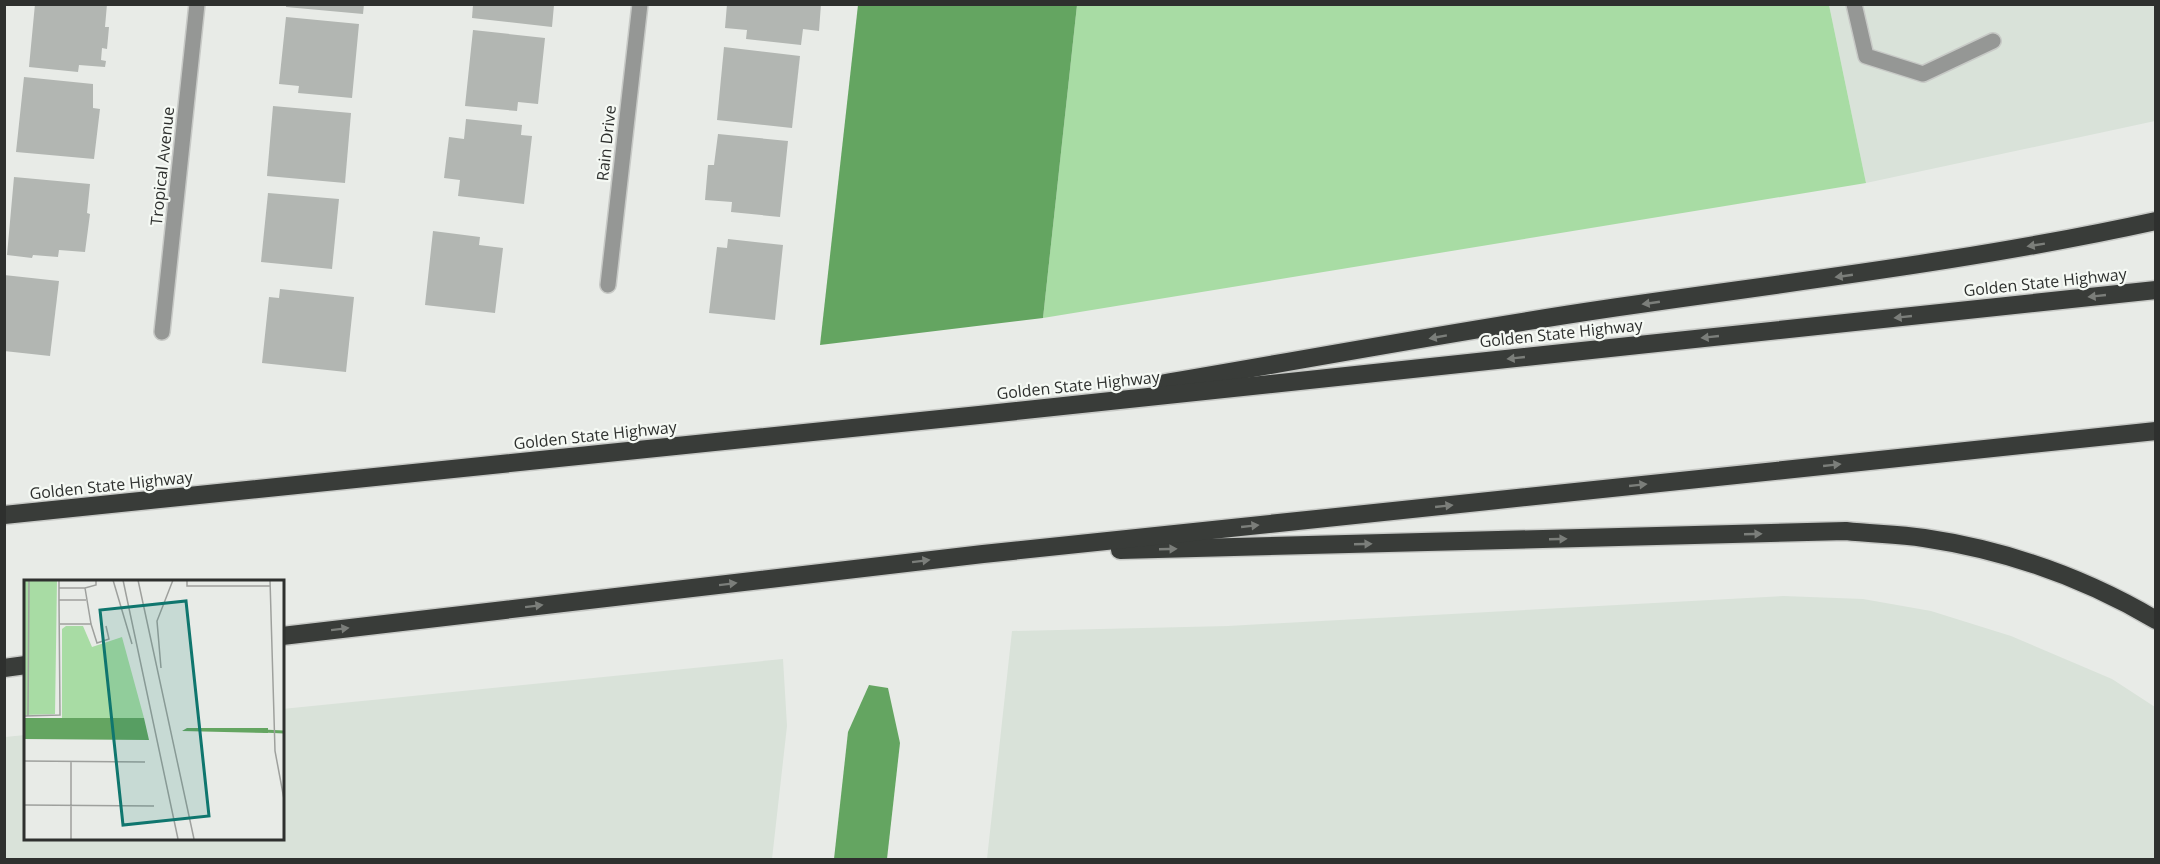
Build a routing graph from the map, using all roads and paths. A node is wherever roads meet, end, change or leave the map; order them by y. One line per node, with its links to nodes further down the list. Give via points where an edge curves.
1 (197, 4): 8 (street, Tropical Avenue)
2 (640, 4): 6 (street, Rain Drive)
3 (1854, 4): 4 (street, via 1866,56 1923,74)
4 (1993, 41)
5 (2156, 221): 9 (highway, one-way to 9, via 2028,247 1603,310)
6 (608, 285)
7 (2156, 290): 9 (highway, Golden State Highway, one-way to 9)
8 (162, 332)
9 (980, 415): 11 (highway, Golden State Highway)
10 (2156, 431): 12 (highway, one-way to 10)
11 (4, 515)
12 (983, 554): 13 (highway, one-way to 13, via 1846,531 1923,538 1988,551 2062,574); 14 (highway, one-way to 12)
13 (2156, 620)
14 (284, 636)
15 (24, 665): 16 (highway)
16 (4, 668)

